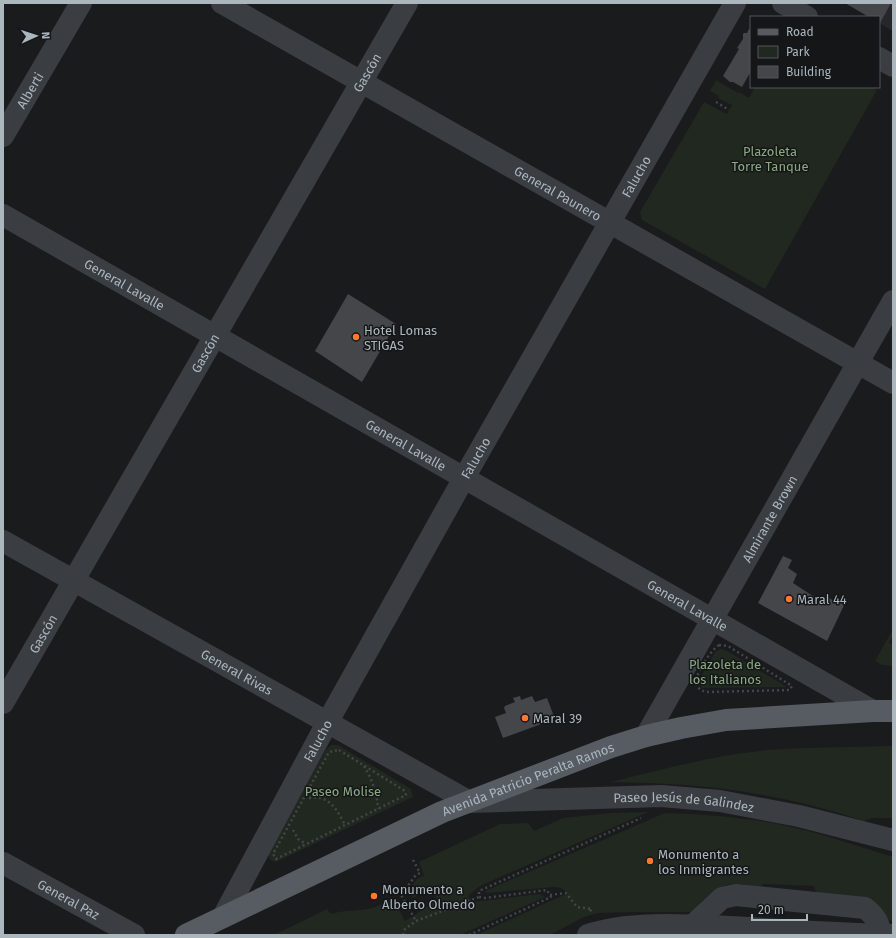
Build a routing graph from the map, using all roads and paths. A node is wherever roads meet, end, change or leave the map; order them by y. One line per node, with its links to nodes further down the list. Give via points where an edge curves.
1 (81, 3): 12 (street, Alberti)
2 (222, 3): 9 (street, General Paunero)
3 (407, 3): 9 (street, Gascón)
4 (735, 3): 14 (street, Falucho)
5 (783, 3): 6 (street)
6 (805, 16)
7 (880, 59): 8 (street)
8 (893, 66)
9 (362, 82): 14 (street, General Paunero); 16 (street, Gascón)
10 (716, 102): 11 (path)
11 (730, 110)
12 (3, 136)
13 (3, 215): 16 (street, General Lavalle)
14 (609, 222): 17 (street, General Paunero); 19 (street, Falucho)
15 (893, 301): 17 (street, Almirante Brown)
16 (215, 336): 19 (street, General Lavalle); 21 (street, Gascón)
17 (858, 363): 18 (street, General Paunero); 22 (street, Almirante Brown)
18 (893, 383)
19 (464, 478): 22 (street, General Lavalle); 26 (street, Falucho)
20 (3, 541): 21 (street, General Rivas)
21 (73, 581): 24 (street, Gascón); 26 (street, General Rivas)
22 (713, 620): 25 (street, General Lavalle); 27 (street, Almirante Brown)
23 (697, 676): 23 (path, via 714,648 719,645 728,646 792,686 790,690 707,692 700,690 696,683)
24 (3, 703)
25 (887, 711): 27 (main road, Avenida Patricio Peralta Ramos, via 726,720)
26 (327, 723): 30 (street, General Rivas); 41 (street, Falucho)
27 (646, 736): 30 (main road, Avenida Patricio Peralta Ramos)
28 (364, 766): 29 (path, via 339,750 329,752); 31 (path, via 373,780); 31 (path, via 406,791 406,795)
29 (302, 801): 33 (path); 34 (path, via 314,797 326,800 334,806)
30 (470, 802): 35 (street, Paseo Jesús de Galindez, via 661,796 712,800 799,816); 41 (main road, Avenida Patricio Peralta Ramos, via 442,812)
31 (378, 809): 34 (path)
32 (647, 815): 40 (path, via 479,891)
33 (294, 816): 36 (path, via 294,833); 36 (path, via 272,854 276,858)
34 (345, 825): 36 (path)
35 (893, 840)
36 (306, 844)
37 (413, 860): 42 (path, via 420,873 402,895)
38 (3, 863): 45 (street, General Paz)
39 (550, 895): 40 (path, via 547,890); 43 (path, via 566,893 576,907 592,909); 48 (path, via 551,897)
40 (479, 897): 42 (path)
41 (223, 917): 46 (main road, Avenida Patricio Peralta Ramos)
42 (416, 921): 47 (path, via 405,929)
43 (588, 925): 44 (street, via 609,929)
44 (693, 925): 49 (street); 49 (street, via 722,898 736,895 865,908 877,920)
45 (134, 935)
46 (186, 935)
47 (403, 935)
48 (469, 935)
49 (881, 935): 50 (street)
50 (893, 935)

